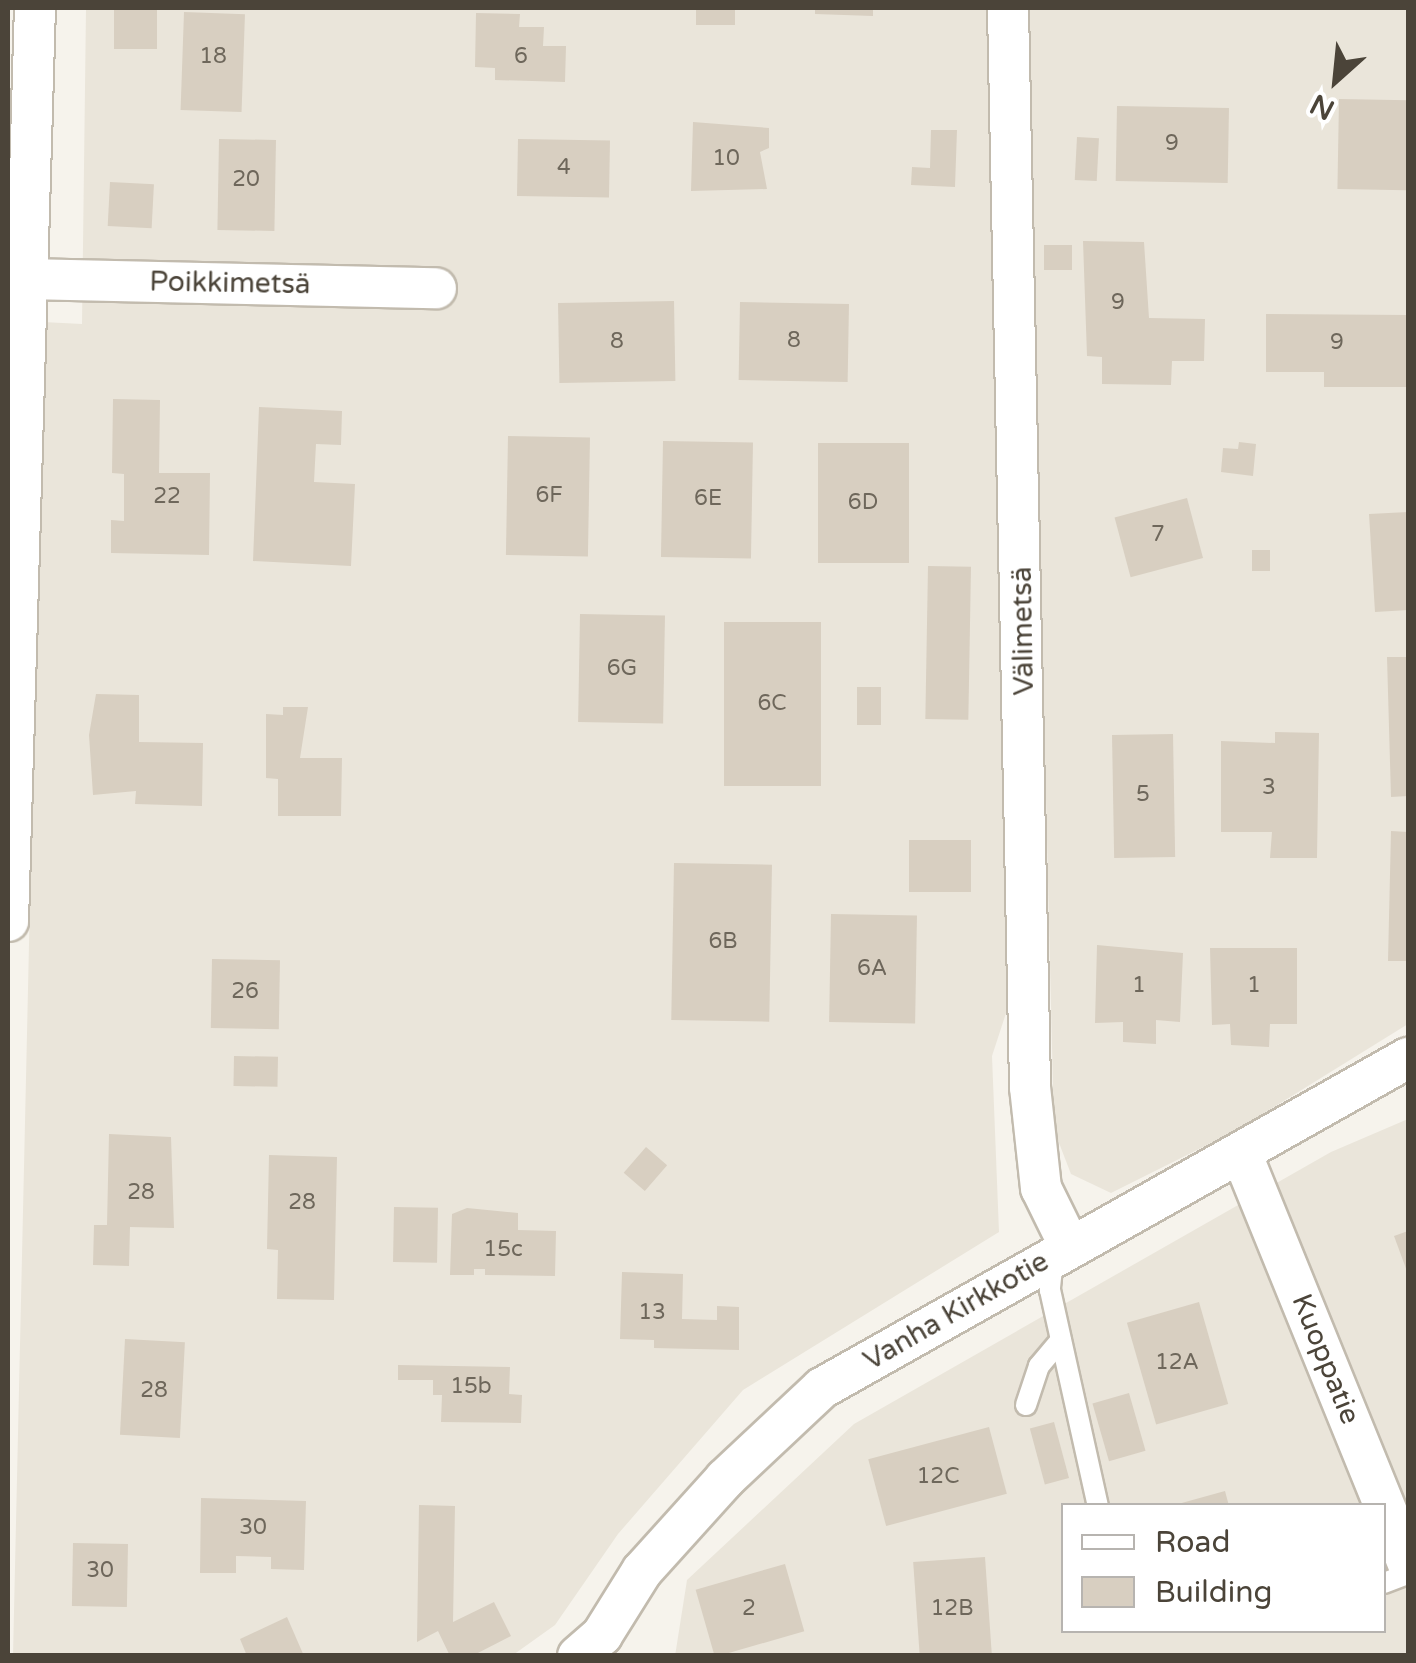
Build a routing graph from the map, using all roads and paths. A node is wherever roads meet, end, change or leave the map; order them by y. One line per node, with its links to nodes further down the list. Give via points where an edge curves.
1 (34, 8): 3 (street)
2 (1008, 8): 9 (street, Välimetsä, via 1030,1086 1041,1188)
3 (24, 278): 4 (street, Poikkimetsä); 5 (street)
4 (436, 288)
5 (11, 677): 6 (street)
6 (8, 921)
7 (1408, 1058): 8 (street, Vanha Kirkkotie)
8 (1242, 1155): 9 (street, Vanha Kirkkotie); 13 (street, Kuoppatie)
9 (1062, 1252): 10 (lane, via 1050,1290); 16 (street, Vanha Kirkkotie, via 822,1388 784,1419 642,1571)
10 (1061, 1340): 11 (lane, via 1040,1366); 12 (lane)
11 (1026, 1405)
12 (1097, 1503)
13 (1383, 1503)
14 (1386, 1510): 15 (street, Kuoppatie)
15 (1408, 1564)
16 (602, 1649)

